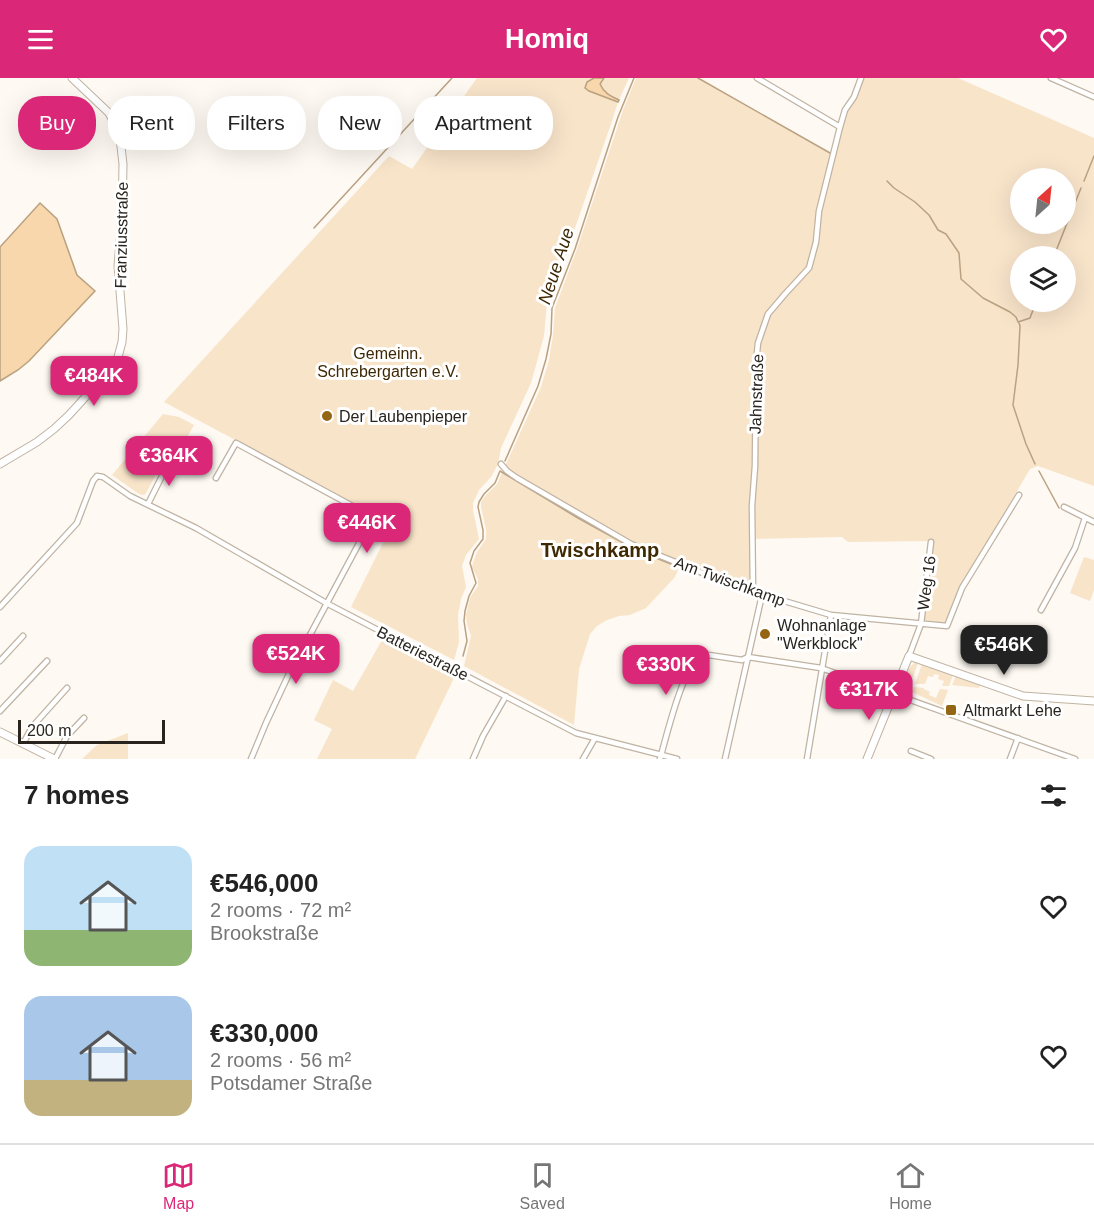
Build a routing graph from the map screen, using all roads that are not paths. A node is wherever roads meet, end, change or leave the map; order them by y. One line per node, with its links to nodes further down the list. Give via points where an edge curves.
1 (72, 78): 8 (main road, Franziusstraße, via 109,113 120,138 123,217 118,266 122,342 110,370 69,415 37,442)
2 (757, 78): 6 (street)
3 (861, 78): 6 (street, Jahnstraße)
4 (1051, 78): 5 (street)
5 (1094, 97)
6 (840, 127): 17 (street, Jahnstraße, via 809,268 768,314 758,343)
7 (170, 460): 12 (street)
8 (0, 464)
9 (501, 464): 17 (street, Am Twischkamp, via 517,478 631,544)
10 (216, 478): 19 (street, via 236,443 358,509 365,522 364,534)
11 (1019, 495): 23 (street, Am Twischkamp, via 962,588 947,626)
12 (148, 504): 19 (street, Batteriestraße); 20 (street, Batteriestraße, via 97,476 77,523)
13 (1064, 507): 14 (street)
14 (1085, 518): 15 (street); 21 (street, via 1075,548)
15 (1094, 522)
16 (931, 542): 23 (street, Weg 16)
17 (753, 592): 18 (street, Am Twischkamp)
18 (762, 595): 22 (street, Am Twischkamp); 26 (street)
19 (328, 604): 32 (street, Batteriestraße); 43 (street, via 288,676)
20 (0, 607)
21 (1041, 610)
22 (831, 615): 23 (street, Am Twischkamp); 29 (street)
23 (921, 624): 25 (street, Weg 16)
24 (23, 636): 27 (street)
25 (909, 656): 31 (main road); 33 (main road, via 1023,696)
26 (748, 657): 29 (street); 41 (street, via 742,660 700,654 695,659 679,693); 47 (street)
27 (0, 661)
28 (47, 661): 34 (street)
29 (821, 668): 31 (street); 48 (street)
30 (67, 688): 39 (street, via 32,727)
31 (895, 694): 38 (street); 49 (main road)
32 (506, 696): 37 (street, Batteriestraße, via 576,733); 44 (street)
33 (1094, 701)
34 (0, 711)
35 (84, 718): 42 (street, via 67,736)
36 (0, 732): 39 (main road)
37 (595, 738): 41 (street, Batteriestraße); 45 (street)
38 (1018, 738): 51 (street); 52 (street)
39 (23, 744): 42 (main road)
40 (911, 751): 50 (street)
41 (661, 757): 46 (street, Batteriestraße)
42 (55, 759)
43 (251, 759)
44 (472, 759)
45 (583, 759)
46 (677, 759)
47 (725, 759)
48 (807, 759)
49 (867, 759)
50 (931, 759)
51 (1010, 759)
52 (1075, 759)

